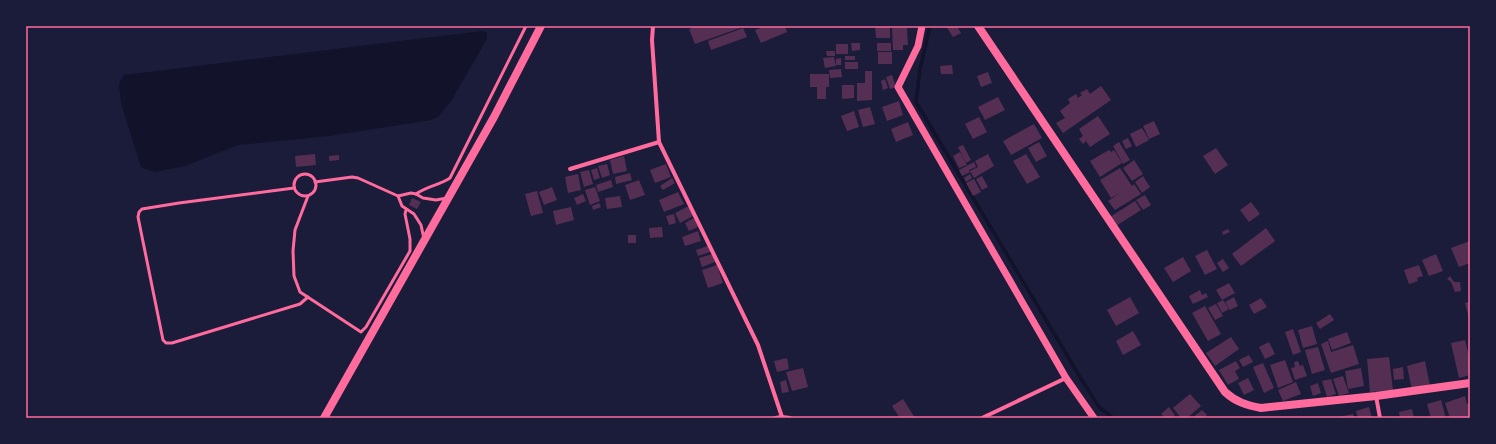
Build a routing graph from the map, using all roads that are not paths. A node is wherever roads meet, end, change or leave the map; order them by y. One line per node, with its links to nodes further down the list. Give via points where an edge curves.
1 (526, 26): 10 (lane, via 450,178)
2 (541, 26): 13 (main road)
3 (652, 26): 6 (street)
4 (922, 26): 17 (street, via 918,46 898,87)
5 (978, 26): 19 (main road, via 1225,392 1234,400 1261,408)
6 (659, 142): 7 (street); 20 (street, via 758,345)
7 (570, 169)
8 (315, 182): 9 (lane, via 308,175 302,175 294,182); 11 (lane, via 313,193); 12 (lane, via 358,178)
9 (294, 188): 11 (lane, via 302,196); 16 (lane, via 142,209 138,217 163,340 166,343 300,304)
10 (416, 194): 12 (lane); 13 (lane, via 436,200)
11 (308, 196): 16 (lane, via 295,230 293,251 294,276 300,292)
12 (398, 196): 14 (lane)
13 (449, 197): 15 (main road)
14 (406, 210): 15 (lane, via 414,214 421,225); 16 (lane, via 410,251 361,332)
15 (424, 242): 21 (main road)
16 (308, 297)
17 (1066, 378): 24 (street); 25 (street)
18 (1470, 383): 19 (main road)
19 (1376, 396): 26 (street)
20 (782, 417): 22 (street); 23 (street)
21 (324, 418)
22 (776, 418)
23 (790, 418)
24 (982, 418)
25 (1094, 418)
26 (1380, 418)

